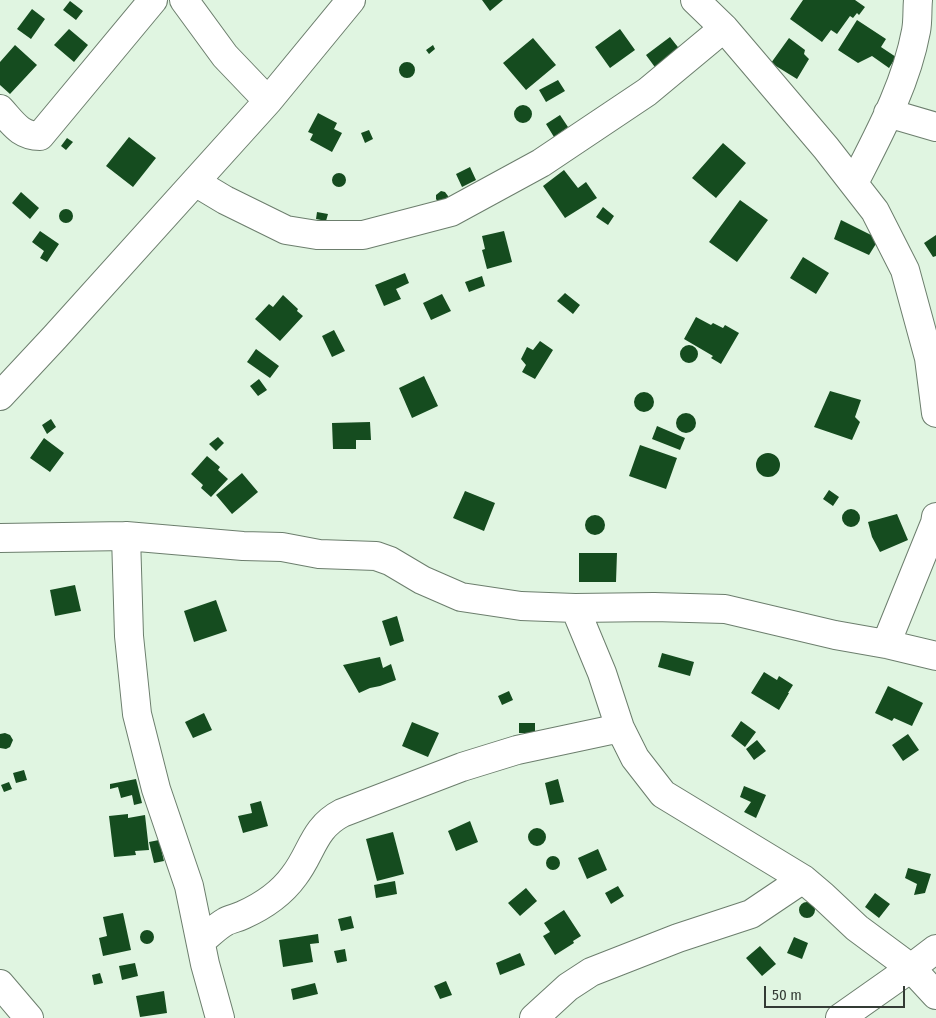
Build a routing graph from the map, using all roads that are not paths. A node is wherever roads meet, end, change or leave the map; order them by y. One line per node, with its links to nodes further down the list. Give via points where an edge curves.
1 (153, 0): 8 (street, via 40,136 20,130)
2 (184, 0): 7 (street, via 225,56)
3 (351, 0): 7 (street)
4 (695, 0): 6 (street)
5 (918, 0): 9 (street, via 916,30 903,80)
6 (724, 28): 11 (street, via 648,92 541,163 451,212 363,235 317,235 286,230); 12 (street)
7 (268, 101): 11 (street)
8 (0, 109)
9 (888, 113): 10 (street); 12 (street)
10 (936, 127)
11 (195, 182): 13 (street)
12 (854, 183): 14 (street, via 875,211 905,270 929,358)
13 (0, 396)
14 (936, 413)
15 (936, 517): 19 (street)
16 (126, 536): 17 (street); 18 (street, via 282,547 318,554 376,556 462,597 521,606); 23 (street, via 129,636 137,714 156,789 189,886)
17 (0, 538)
18 (574, 608): 19 (street, via 725,609); 21 (street, via 602,672)
19 (886, 644): 20 (street)
20 (936, 656)
21 (620, 728): 22 (street, via 636,758 663,794); 23 (street, via 517,750 462,767 337,816 325,825 296,875 283,890 262,906 215,928)
22 (803, 879): 25 (street, via 857,928); 30 (street, via 751,914 591,972 568,987)
23 (201, 941): 29 (street)
24 (936, 949): 25 (street)
25 (911, 968): 27 (street); 31 (street)
26 (0, 984): 28 (street)
27 (936, 995)
28 (29, 1018)
29 (220, 1018)
30 (534, 1018)
31 (840, 1018)

